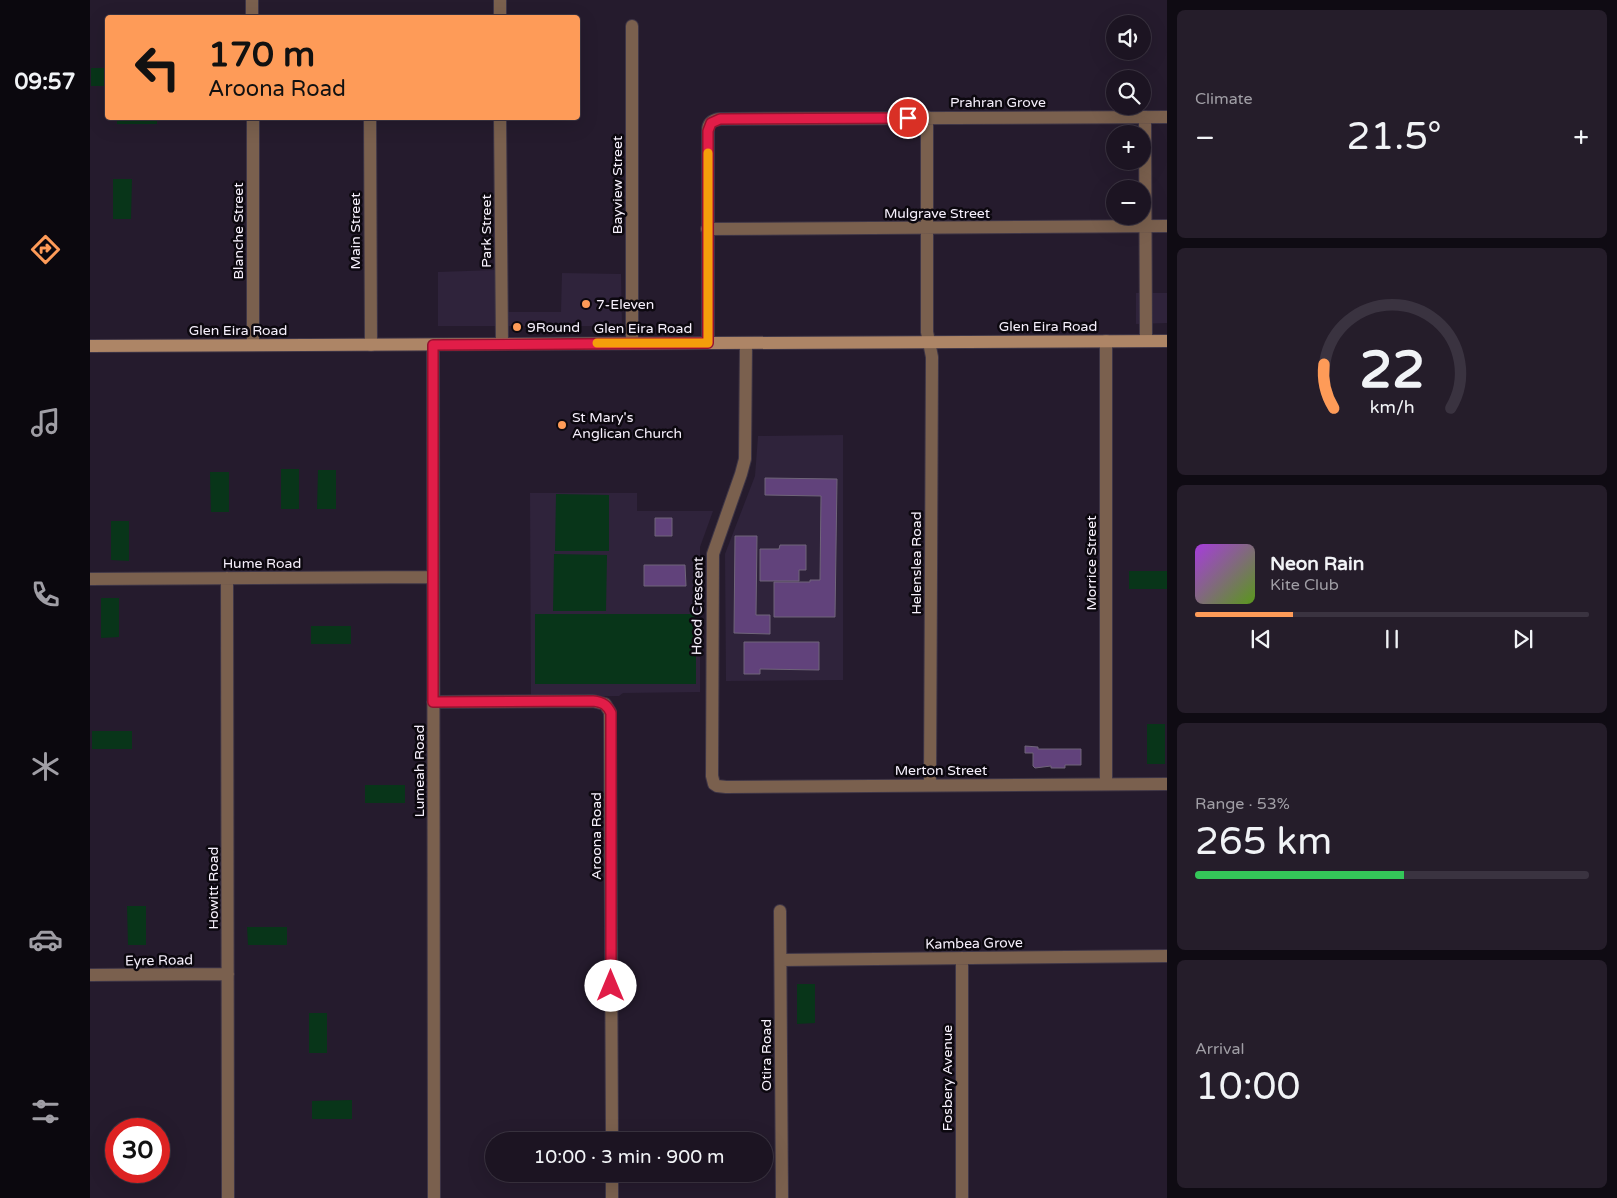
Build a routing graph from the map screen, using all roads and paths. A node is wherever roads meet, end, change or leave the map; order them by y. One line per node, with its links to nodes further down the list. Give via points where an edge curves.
1 (252, 0): 3 (street)
2 (500, 0): 4 (street)
3 (252, 15)
4 (500, 15)
5 (632, 26): 20 (street, Bayview Street)
6 (1145, 117): 7 (street, Prahran Grove); 8 (street, Prahran Grove); 12 (street)
7 (1167, 117)
8 (927, 118): 14 (street, Helenslea Road); 15 (street, Prahran Grove, via 720,119 711,123 708,131)
9 (252, 120): 27 (street, Blanche Street)
10 (370, 120): 24 (street, Main Street)
11 (500, 120): 23 (street, Park Street)
12 (1145, 226): 13 (street, Mulgrave Street); 14 (street, Mulgrave Street); 18 (street)
13 (1167, 226)
14 (927, 228): 15 (street, Mulgrave Street); 19 (street, Helenslea Road, via 927,332)
15 (707, 229): 21 (street)
16 (1167, 340): 18 (main road, Glen Eira Road)
17 (1106, 341): 18 (main road, Glen Eira Road); 19 (main road, Glen Eira Road); 32 (street, Morrice Street)
18 (1146, 341)
19 (930, 342): 22 (main road, Glen Eira Road); 35 (street, Helenslea Road)
20 (632, 343): 21 (main road, Glen Eira Road); 23 (main road, Glen Eira Road)
21 (708, 343): 22 (main road, Glen Eira Road)
22 (746, 343): 34 (street, Hood Crescent, via 745,459 713,554 712,781)
23 (502, 344): 25 (main road, Glen Eira Road)
24 (370, 345): 25 (main road, Glen Eira Road); 27 (main road, Glen Eira Road)
25 (433, 345): 28 (street, Lumeah Road)
26 (90, 346): 27 (main road, Glen Eira Road)
27 (253, 346)
28 (433, 577): 29 (street, Hume Road); 31 (street, Lumeah Road)
29 (227, 578): 30 (street, Hume Road); 40 (street, Howitt Road)
30 (90, 579)
31 (433, 702): 42 (street, Aroona Road, via 593,701 605,704 611,713); 45 (street, Lumeah Road)
32 (1106, 784): 33 (street, Merton Street); 35 (street, Merton Street)
33 (1167, 784)
34 (715, 785): 35 (street, Merton Street)
35 (930, 785)
36 (780, 911): 39 (street, Otira Road)
37 (1167, 956): 38 (street, Kambea Grove)
38 (962, 958): 39 (street, Kambea Grove); 48 (street, Fosbery Avenue)
39 (781, 960): 47 (street, Otira Road)
40 (228, 974): 41 (street, Eyre Road); 44 (street, Howitt Road)
41 (90, 976)
42 (612, 1132)
43 (612, 1182): 46 (street)
44 (228, 1198)
45 (434, 1198)
46 (612, 1198)
47 (782, 1198)
48 (962, 1198)

